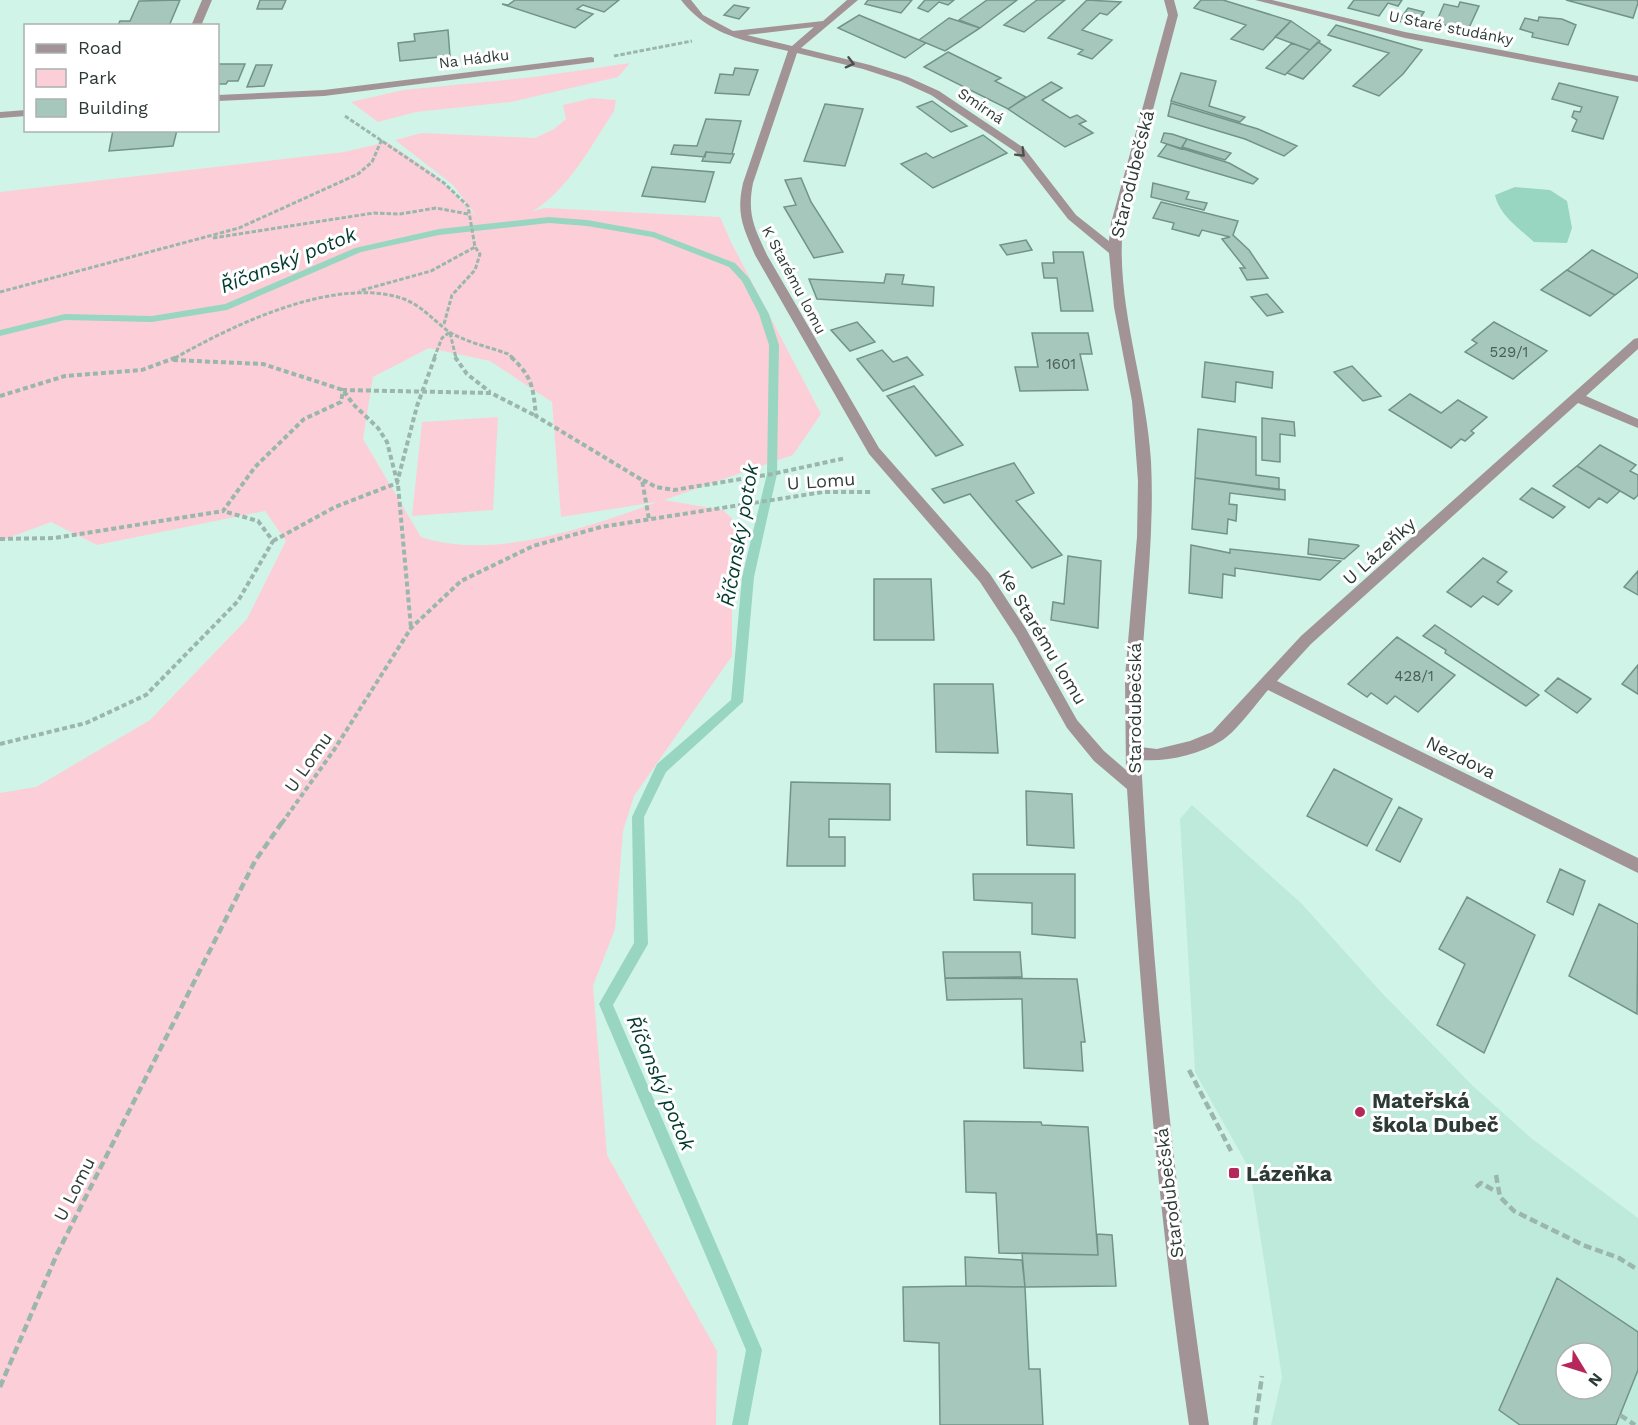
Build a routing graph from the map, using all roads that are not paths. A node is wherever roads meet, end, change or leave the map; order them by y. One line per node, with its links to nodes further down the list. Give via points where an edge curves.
1 (207, 0): 7 (street)
2 (686, 0): 8 (street, Smírná, via 700,17)
3 (853, 0): 6 (street)
4 (1169, 0): 15 (street, Starodubečská, via 1173,15)
5 (1260, 0): 11 (street, U Staré studánky, via 1405,35)
6 (826, 23): 8 (street); 9 (street)
7 (197, 24)
8 (731, 34): 9 (street, Smírná)
9 (793, 50): 15 (street, Smírná, one-way to 15, via 894,76 935,93 1020,150 1072,218); 19 (street, K Starému lomu, via 748,183 744,202 746,222 790,309)
10 (591, 60): 12 (street, Na Hádku, via 324,93)
11 (1638, 79)
12 (219, 98)
13 (24, 113): 14 (street)
14 (0, 115)
15 (1113, 250): 21 (street, Starodubečská, via 1119,307 1143,437 1143,544 1134,641)
16 (1638, 342): 17 (street, U Lázeňky)
17 (1577, 397): 18 (street); 20 (street, U Lázeňky, via 1306,640)
18 (1638, 424)
19 (874, 451): 22 (street, Ke Starému lomu, via 985,578 1072,724 1099,756)
20 (1267, 683): 21 (street, U Lázeňky, via 1217,736 1157,755); 23 (street, Nezdova)
21 (1133, 753): 22 (street, Starodubečská)
22 (1134, 786): 24 (street, Starodubečská, via 1164,1164)
23 (1638, 866)
24 (1199, 1425)

